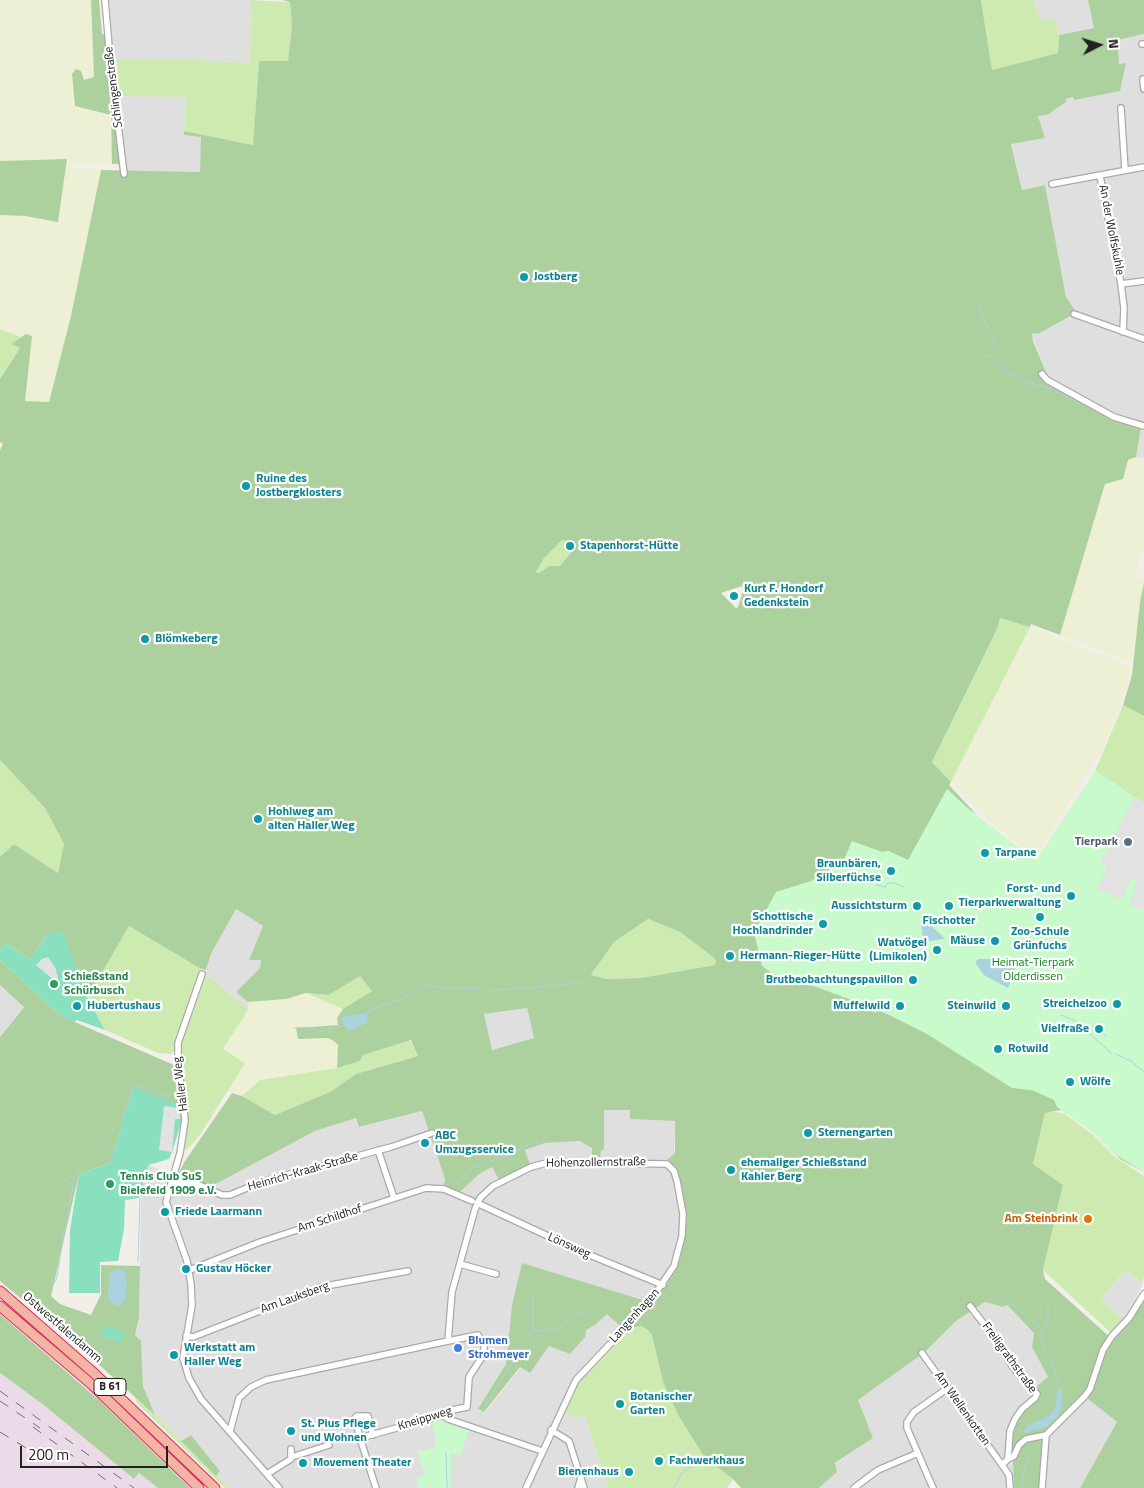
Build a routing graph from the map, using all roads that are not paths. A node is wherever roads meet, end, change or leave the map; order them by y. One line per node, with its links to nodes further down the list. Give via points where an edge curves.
1 (105, 0): 7 (street, Schlingenstraße)
2 (1143, 79): 3 (street)
3 (1144, 89)
4 (1121, 108): 6 (street)
5 (1144, 167): 6 (street)
6 (1125, 170): 8 (street)
7 (124, 174)
8 (1100, 176): 9 (street); 11 (street, An der Wolfskuhle)
9 (1052, 184)
10 (1144, 281): 11 (street, An der Wolfskuhle)
11 (1121, 284): 13 (street, An der Wolfskuhle)
12 (1074, 314): 13 (street)
13 (1123, 332): 14 (street)
14 (1144, 339)
15 (1042, 374): 16 (street, via 1047,380 1114,418)
16 (1144, 426)
17 (202, 974): 21 (street, Haller Weg, via 178,1043 186,1120)
18 (432, 1133): 19 (street, Heinrich-Kraak-Straße)
19 (378, 1150): 21 (street, Heinrich-Kraak-Straße, via 256,1184 230,1195 222,1195 192,1182); 22 (street)
20 (671, 1167): 23 (street, Hohenzollernstraße, via 660,1162 543,1163 518,1172); 28 (street, Langenhagen, via 681,1194 683,1225 674,1266)
21 (171, 1183): 25 (street, Haller Weg, via 166,1204)
22 (394, 1198): 23 (street, Am Schildhof, via 432,1187 448,1190); 25 (street, Am Schildhof, via 260,1242)
23 (474, 1202): 24 (street, Hohenzollernstraße); 28 (street, Lönsweg)
24 (460, 1264): 27 (street); 34 (street, Hohenzollernstraße, via 451,1300)
25 (190, 1270): 33 (street, Haller Weg, via 192,1305)
26 (408, 1270): 33 (street, Am Lauksberg, via 320,1287 310,1294 193,1337)
27 (496, 1274)
28 (663, 1285): 38 (street, Langenhagen, via 576,1380)
29 (0, 1292): 53 (highway, Ostwestfalendamm / B 61, via 95,1374)
30 (1144, 1294): 41 (street, via 1104,1350 1090,1389)
31 (0, 1306): 52 (highway, Ostwestfalendamm / B 61, via 90,1383)
32 (970, 1306): 48 (street, Freiligrathstraße, via 1012,1366 1037,1394 1014,1419)
33 (186, 1336): 39 (street, Haller Weg, via 183,1358 193,1387)
34 (448, 1341): 37 (street, Kneippweg, via 478,1335 484,1344 482,1358 468,1377 468,1405); 39 (street, via 266,1380 239,1398)
35 (922, 1353): 36 (street, Am Wellenkotten)
36 (948, 1388): 46 (street, via 908,1420 907,1428); 49 (street, Am Wellenkotten)
37 (444, 1414): 40 (street, Kneippweg); 45 (street)
38 (551, 1430): 45 (street, Langenhagen); 51 (street, via 570,1441)
39 (230, 1431): 50 (street, Haller Weg)
40 (373, 1435): 42 (street, Kneippweg); 42 (street, via 368,1416 359,1415 355,1418)
41 (1046, 1435): 48 (street, via 1026,1439); 62 (street)
42 (360, 1438): 55 (street)
43 (330, 1445): 47 (street)
44 (291, 1449): 47 (street)
45 (542, 1451): 56 (street, Langenhagen)
46 (918, 1453): 59 (street, via 878,1470); 60 (street)
47 (292, 1457): 50 (street)
48 (1008, 1459): 49 (street)
49 (1002, 1464): 61 (street, via 1010,1475)
50 (267, 1474): 54 (street, Haller Weg)
51 (581, 1478): 57 (street); 58 (street)
52 (199, 1488)
53 (215, 1488)
54 (279, 1488)
55 (376, 1488)
56 (526, 1488)
57 (578, 1488)
58 (584, 1488)
59 (854, 1488)
60 (933, 1488)
61 (1010, 1488)
62 (1042, 1488)

